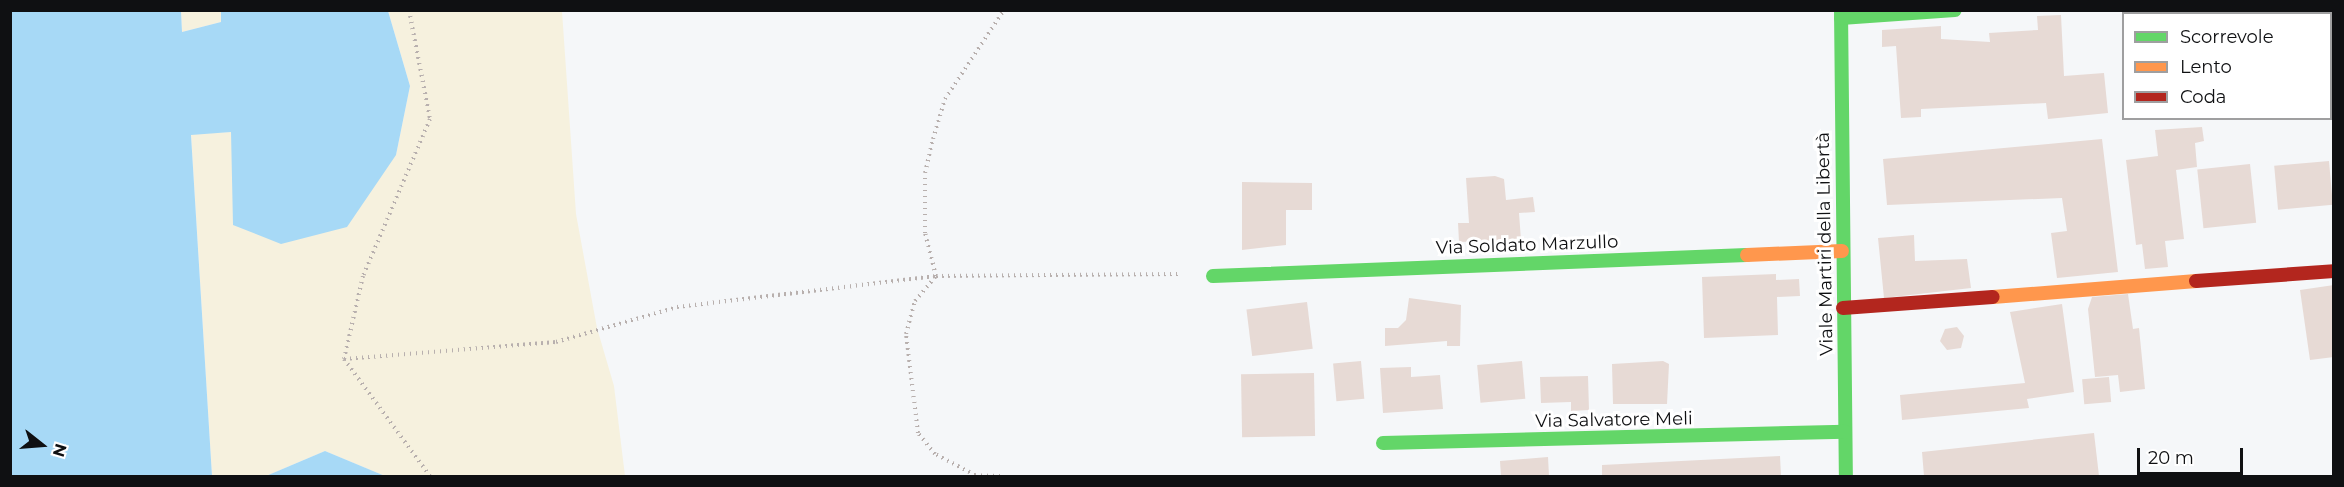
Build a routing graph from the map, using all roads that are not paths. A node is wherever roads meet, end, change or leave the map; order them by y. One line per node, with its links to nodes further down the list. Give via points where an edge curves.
1 (1955, 10): 2 (street)
2 (1841, 14): 3 (street, Viale Martiri della Libertà)
3 (1842, 251): 5 (street, Via Soldato Marzullo); 6 (street, Viale Martiri della Libertà)
4 (2334, 271): 6 (street)
5 (1213, 276)
6 (1843, 308): 7 (street, Viale Martiri della Libertà)
7 (1845, 432): 8 (street, Via Salvatore Meli); 9 (street, Viale Martiri della Libertà)
8 (1383, 443)
9 (1846, 477)

